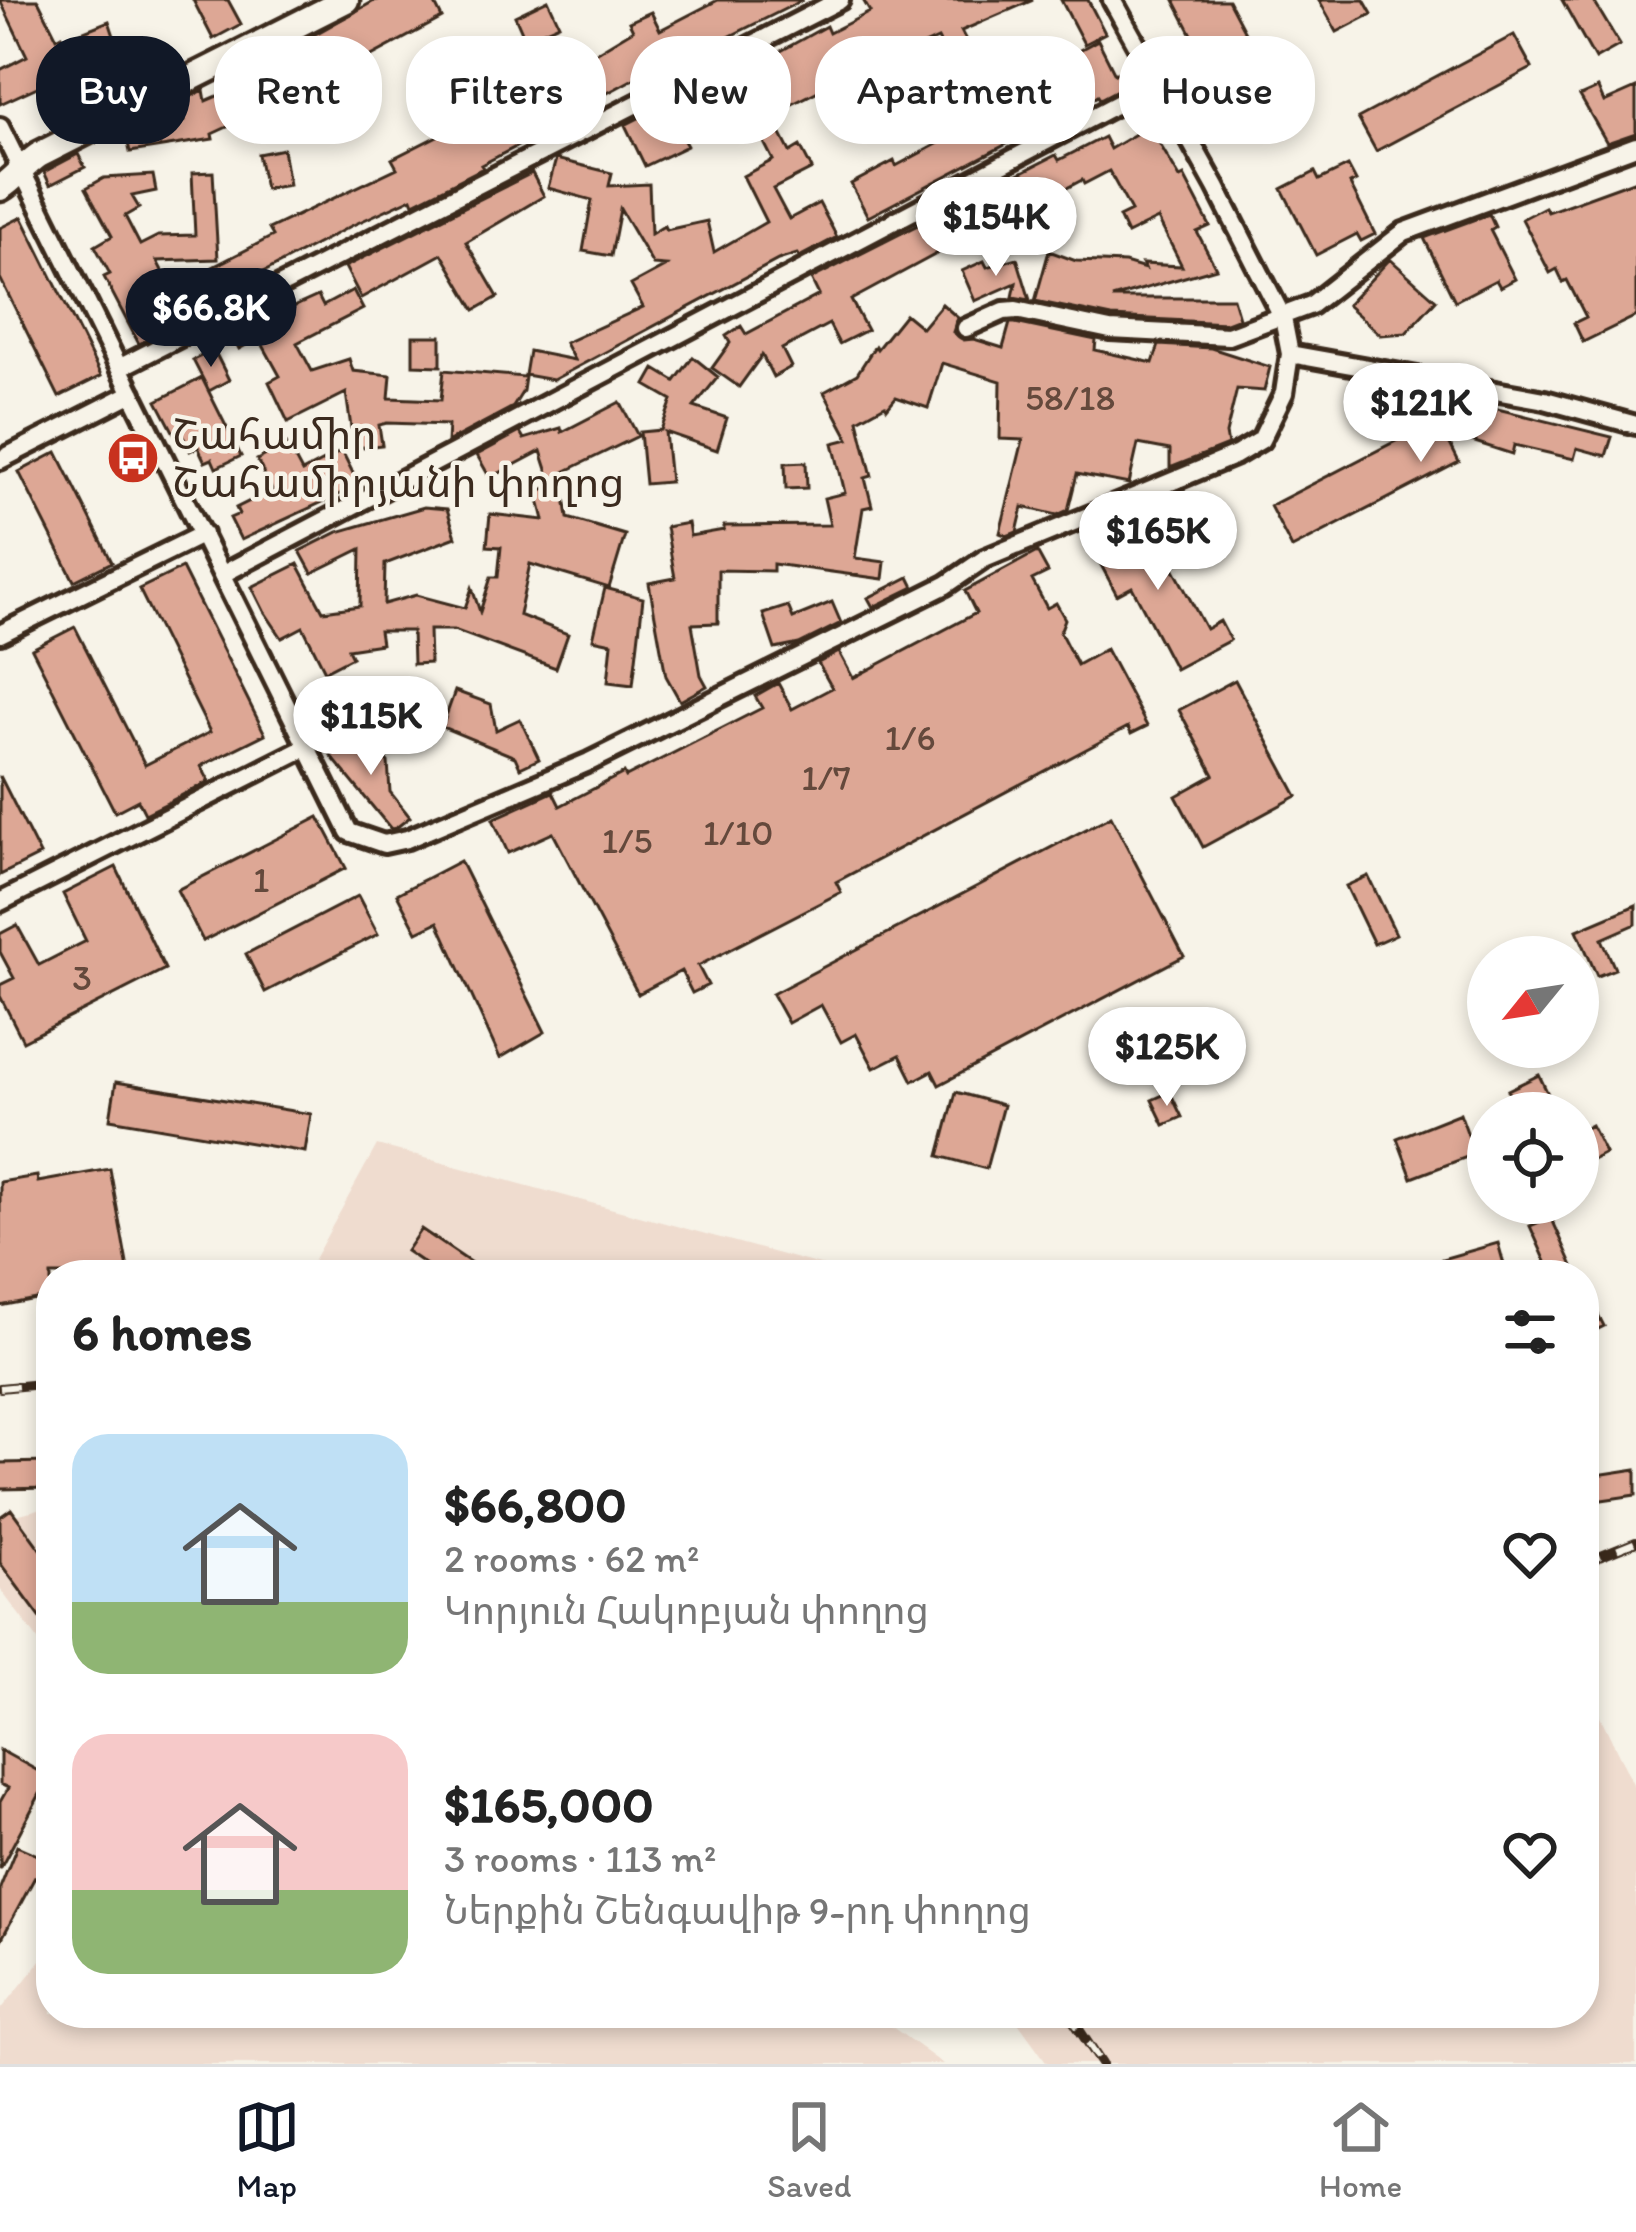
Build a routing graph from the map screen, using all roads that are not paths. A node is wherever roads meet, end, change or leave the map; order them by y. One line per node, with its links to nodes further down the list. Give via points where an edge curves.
1 (346, 0): 9 (street)
2 (840, 0): 14 (street)
3 (1112, 0): 4 (street)
4 (1132, 36)
5 (1119, 103): 19 (street)
6 (0, 127): 9 (street)
7 (1192, 144): 11 (street)
8 (1636, 146): 11 (street, via 1404,232 1311,305)
9 (20, 168): 10 (street); 14 (street)
10 (0, 188)
11 (1282, 318): 12 (street, via 1228,336 1110,330 1004,310); 13 (street)
12 (966, 328)
13 (1290, 354): 16 (street, via 1545,400); 21 (street, via 1285,393 1261,440 1236,455 984,559 590,762 407,839 384,844 350,832)
14 (119, 368): 15 (street)
15 (132, 393): 17 (street); 18 (street)
16 (1636, 425)
17 (0, 460)
18 (203, 534): 19 (street); 20 (street)
19 (223, 574): 21 (street)
20 (0, 634)
21 (309, 746): 22 (street)
22 (0, 902)

